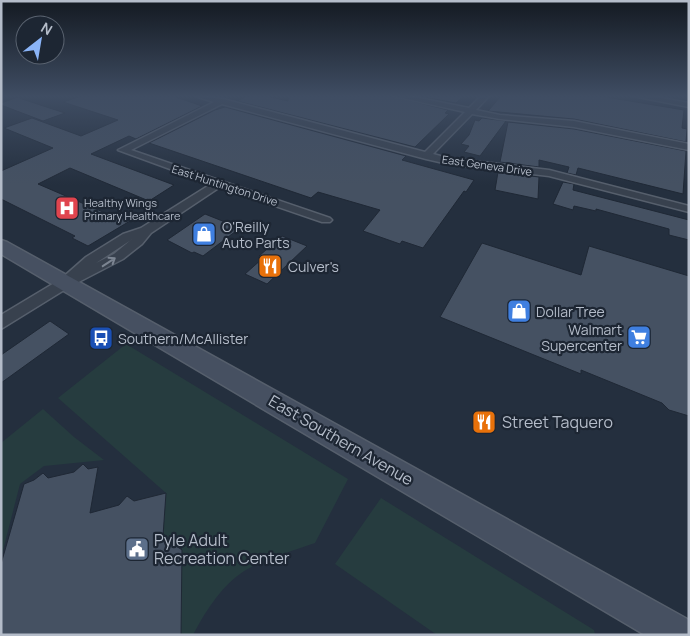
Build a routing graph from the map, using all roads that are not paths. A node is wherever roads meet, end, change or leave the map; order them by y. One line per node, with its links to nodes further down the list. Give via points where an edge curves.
1 (172, 126): 7 (street, East Huntington Drive, via 123,150)
2 (310, 126): 6 (street, East Geneva Drive)
3 (456, 126): 6 (street)
4 (582, 126): 5 (street)
5 (689, 147)
6 (426, 156): 8 (street, East Geneva Drive, via 549,174)
7 (218, 184): 9 (street, East Huntington Drive); 11 (street, via 145,231 137,243 103,266)
8 (689, 209)
9 (326, 220)
10 (1, 246): 11 (main road, East Southern Avenue)
11 (66, 283): 12 (street); 13 (main road, East Southern Avenue)
12 (1, 323)
13 (680, 635)

